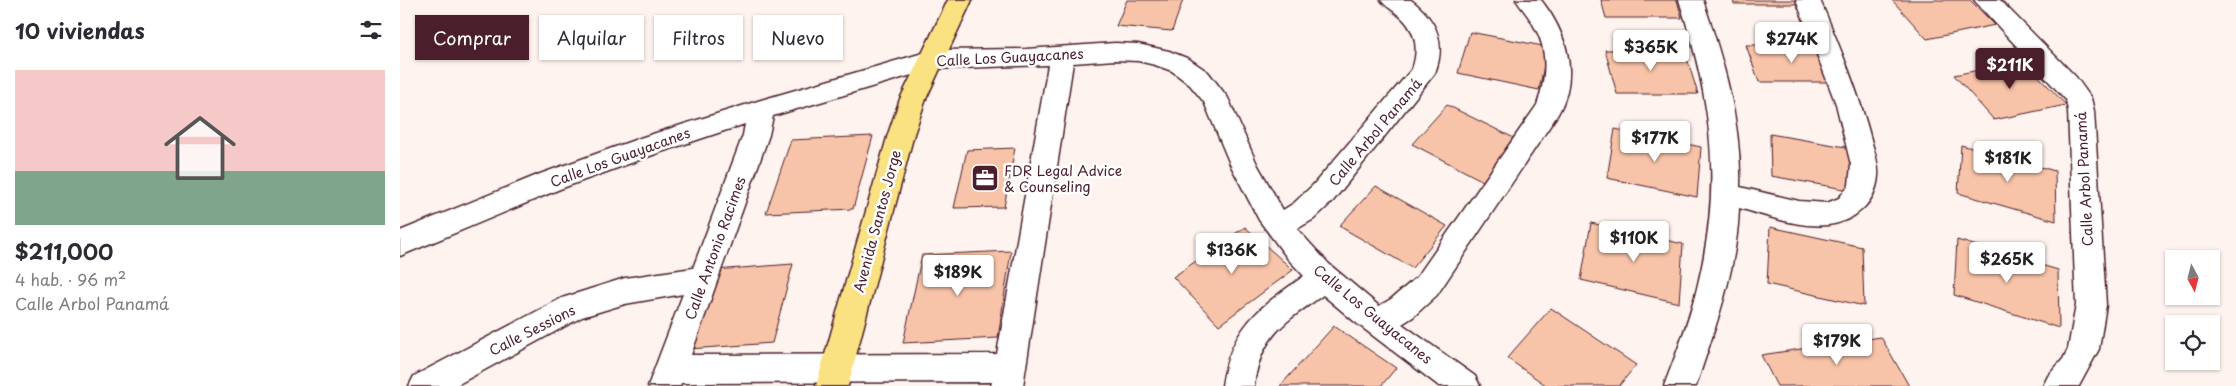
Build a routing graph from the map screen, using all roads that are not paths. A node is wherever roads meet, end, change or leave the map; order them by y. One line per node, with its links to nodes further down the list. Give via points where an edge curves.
1 (960, 0): 8 (main road, Avenida Santos Jorge)
2 (1393, 0): 11 (street, Calle Arbol Panamá, via 1411,12 1427,33 1430,55 1423,73 1323,194 1304,211)
3 (1528, 0): 15 (street, via 1549,28 1557,54 1556,90 1549,107 1427,286 1402,308)
4 (1691, 0): 10 (street, via 1717,85 1725,132)
5 (1808, 0): 10 (street, via 1839,72 1852,114 1865,172 1859,195 1846,208 1824,214)
6 (1986, 0): 23 (street, Calle Arbol Panamá, via 2067,83 2078,98 2081,110 2089,331 2076,366)
7 (1062, 56): 8 (street, Calle Los Guayacanes); 11 (street, Calle Los Guayacanes, via 1140,52 1168,59 1194,73 1215,98 1252,181); 17 (street)
8 (932, 60): 9 (street, Calle Los Guayacanes); 16 (main road, Avenida Santos Jorge, via 901,134)
9 (761, 109): 12 (street, Calle Los Guayacanes, via 594,165); 13 (street, Calle Antonio Racimes, via 756,135)
10 (1726, 194): 22 (street, via 1722,240 1712,287)
11 (1278, 226): 14 (street, Calle Los Guayacanes)
12 (400, 244)
13 (704, 278): 18 (street, Calle Antonio Racimes); 19 (street, Calle Sessions, via 625,291 573,307)
14 (1324, 278): 15 (street, Calle Los Guayacanes); 20 (street, via 1264,322 1241,360)
15 (1379, 322): 21 (street, Calle Los Guayacanes)
16 (835, 377): 17 (street); 18 (street)
17 (1008, 377)
18 (667, 378)
19 (425, 386)
20 (1238, 386)
21 (1464, 386)
22 (1680, 386)
23 (2059, 386)

